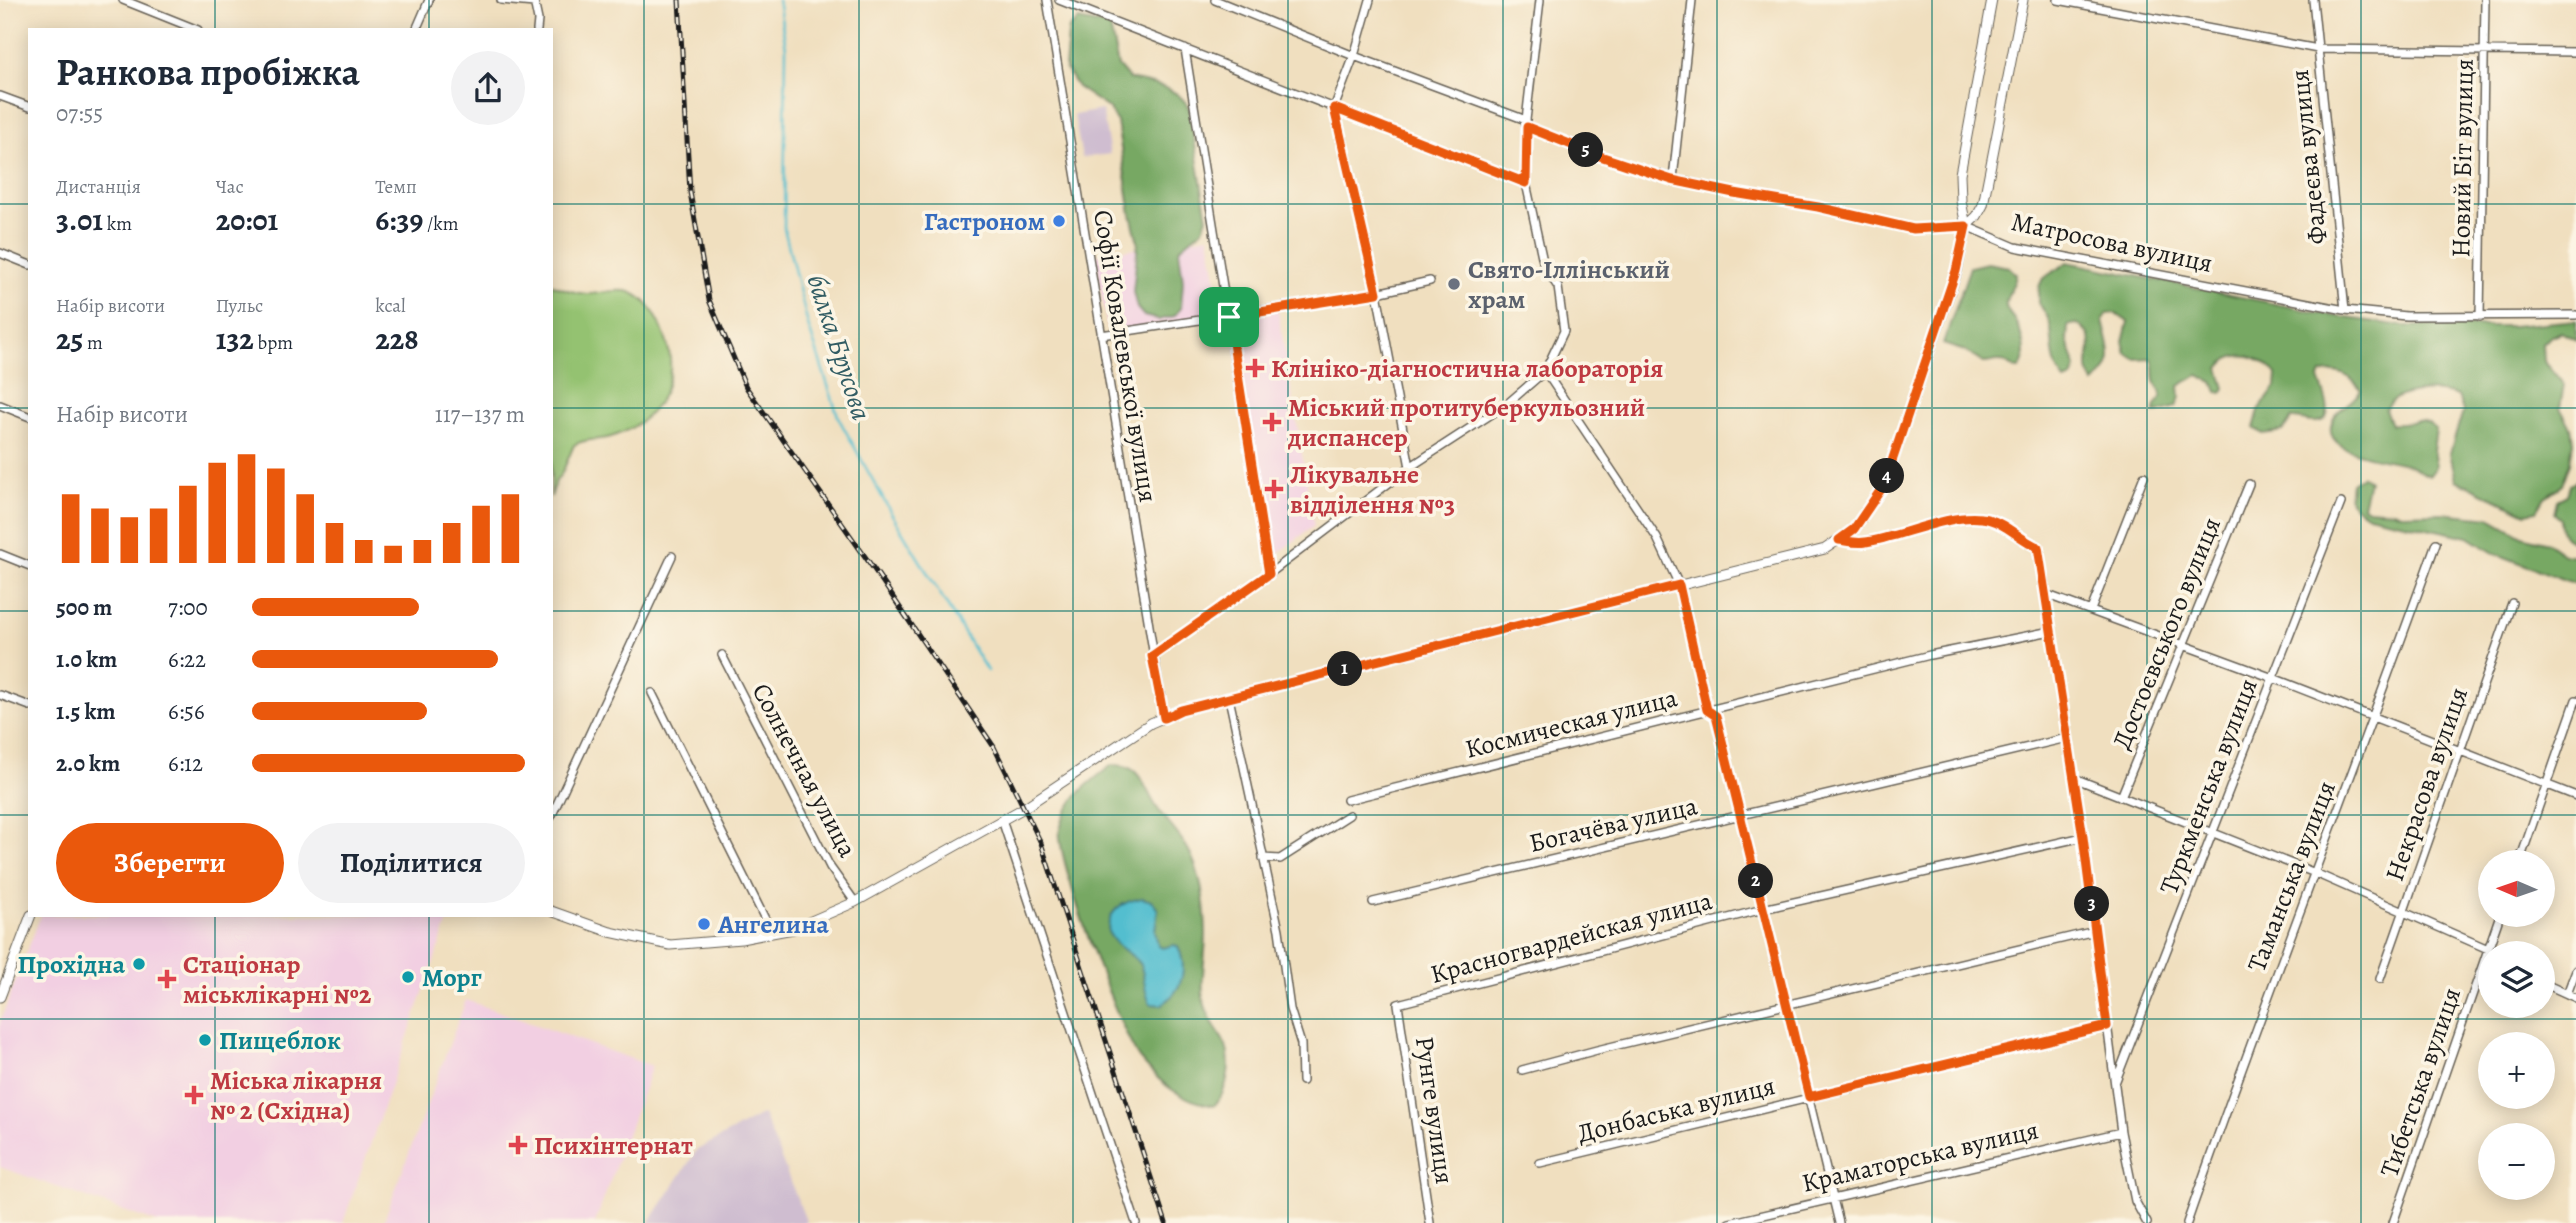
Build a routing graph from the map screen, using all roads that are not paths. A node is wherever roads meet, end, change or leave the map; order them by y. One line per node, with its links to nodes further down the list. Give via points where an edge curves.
1 (123, 0): 16 (street)
2 (429, 0): 17 (street)
3 (501, 0): 15 (street)
4 (1047, 0): 39 (street, Софії Ковалевської вулиця)
5 (1059, 0): 19 (street)
6 (1214, 0): 23 (street, Матросова вулиця)
7 (1370, 0): 23 (street)
8 (1540, 0): 27 (street)
9 (1692, 0): 28 (street)
10 (1992, 0): 30 (street, via 1960,174)
11 (2023, 0): 30 (street, via 1983,205)
12 (2058, 0): 20 (street)
13 (2313, 0): 20 (street, Фадеєва вулиця)
14 (2485, 0): 21 (street, Новий Біт вулиця)
15 (534, 1): 18 (street)
16 (193, 28)
17 (417, 28)
18 (537, 28)
19 (1185, 49): 26 (street); 37 (street)
20 (2318, 49): 21 (street); 35 (street, Фадеєва вулиця)
21 (2485, 51): 22 (street); 38 (street, Новий Біт вулиця)
22 (2576, 52)
23 (1354, 56): 26 (street); 27 (street, Матросова вулиця)
24 (0, 96): 25 (street)
25 (28, 106)
26 (1334, 108): 29 (street); 34 (street)
27 (1526, 123): 28 (street, Матросова вулиця, via 1597,155); 29 (street)
28 (1672, 180): 30 (street, Матросова вулиця, via 1913,229)
29 (1526, 183): 40 (street, via 1545,266 1558,286 1564,331)
30 (1966, 226): 35 (street, Матросова вулиця, via 2015,247); 47 (street, via 1956,271 1884,485 1854,529)
31 (0, 253): 32 (street)
32 (28, 264)
33 (1430, 281): 34 (street)
34 (1377, 293): 37 (street); 43 (street)
35 (2345, 310): 38 (street, Матросова вулиця)
36 (2576, 315): 38 (street, Матросова вулиця)
37 (1229, 317): 39 (street); 52 (street)
38 (2480, 317)
39 (1101, 335): 60 (street, Софії Ковалевської вулиця)
40 (1545, 371): 43 (street, via 1507,404); 53 (street, via 1657,538)
41 (0, 405): 42 (street)
42 (28, 415)
43 (1410, 467): 52 (street)
44 (2144, 476): 56 (street)
45 (2249, 484): 58 (street, Достоєвського вулиця)
46 (2341, 503): 61 (street, Туркменська вулиця)
47 (1839, 540): 53 (street, via 1825,550); 54 (street, via 1863,543 1983,517 2009,527 2038,547)
48 (2436, 543): 69 (street, Таманська вулиця)
49 (0, 554): 51 (street)
50 (671, 556): 77 (street)
51 (28, 565)
52 (1269, 574): 60 (street)
53 (1679, 585): 64 (street); 67 (street)
54 (2045, 594): 56 (street); 57 (street)
55 (2512, 603): 71 (street, Некрасова вулиця)
56 (2091, 610): 58 (street)
57 (2050, 631): 67 (street, Космическая улица, via 1930,655); 70 (street)
58 (2182, 645): 61 (street); 75 (street, Достоєвського вулиця)
59 (722, 655): 86 (street, Солнечная улица, via 830,867)
60 (1152, 656): 68 (street, Софії Ковалевської вулиця)
61 (2273, 678): 69 (street); 81 (street, Туркменська вулиця)
62 (652, 692): 93 (street)
63 (0, 695): 66 (street)
64 (1229, 698): 68 (street); 84 (street)
65 (2576, 700): 73 (street)
66 (28, 705)
67 (1707, 710): 76 (street, Космическая улица); 79 (street, via 1716,716)
68 (1164, 718): 80 (street)
69 (2373, 718): 71 (street); 85 (street, Таманська вулиця)
70 (2067, 738): 72 (street); 79 (street, Богачёва улица)
71 (2460, 752): 73 (street); 89 (street, Некрасова вулиця)
72 (2074, 778): 75 (street); 82 (street)
73 (2546, 785): 74 (street); 83 (street)
74 (2576, 796)
75 (2121, 797): 81 (street)
76 (1347, 800)
77 (553, 813)
78 (1349, 815): 84 (street, via 1280,859)
79 (1740, 816): 87 (street, Богачёва улица); 88 (street)
80 (1002, 820): 86 (street); 112 (street)
81 (2212, 833): 85 (street); 107 (street, Туркменська вулиця)
82 (2083, 837): 88 (street, Красногвардейская улица); 92 (street)
83 (2524, 850)
84 (1263, 858): 106 (street, via 1290,1009 1301,1044)
85 (2315, 873): 89 (street); 117 (street, Таманська вулиця)
86 (855, 902): 93 (street)
87 (1373, 902)
88 (1763, 909): 102 (street, Красногвардейская улица); 103 (street)
89 (2403, 911): 94 (street); 96 (street, Некрасова вулиця)
90 (553, 912): 93 (street, via 610,933 670,945)
91 (31, 917): 100 (street)
92 (2095, 930): 103 (street); 104 (street)
93 (772, 933)
94 (2478, 945)
95 (2576, 970): 99 (street)
96 (2379, 979)
97 (2478, 987): 118 (street, Тибетська вулиця)
98 (2555, 988): 99 (street)
99 (2567, 994): 101 (street)
100 (0, 997)
101 (2576, 998)
102 (1398, 1003): 113 (street, Рунге вулиця)
103 (1786, 1004): 105 (street); 108 (street)
104 (2107, 1026): 107 (street); 108 (street, Донбаська вулиця)
105 (1522, 1070)
106 (1302, 1081)
107 (2115, 1084): 109 (street)
108 (1809, 1097): 110 (street, Донбаська вулиця); 111 (street)
109 (2121, 1132): 111 (street, Краматорська вулиця); 116 (street, via 2135,1201)
110 (1540, 1163)
111 (1833, 1197): 114 (street, Краматорська вулиця); 115 (street)
112 (1136, 1223)
113 (1430, 1223)
114 (1729, 1223)
115 (1839, 1223)
116 (2147, 1223)
117 (2187, 1223)
118 (2393, 1223)

